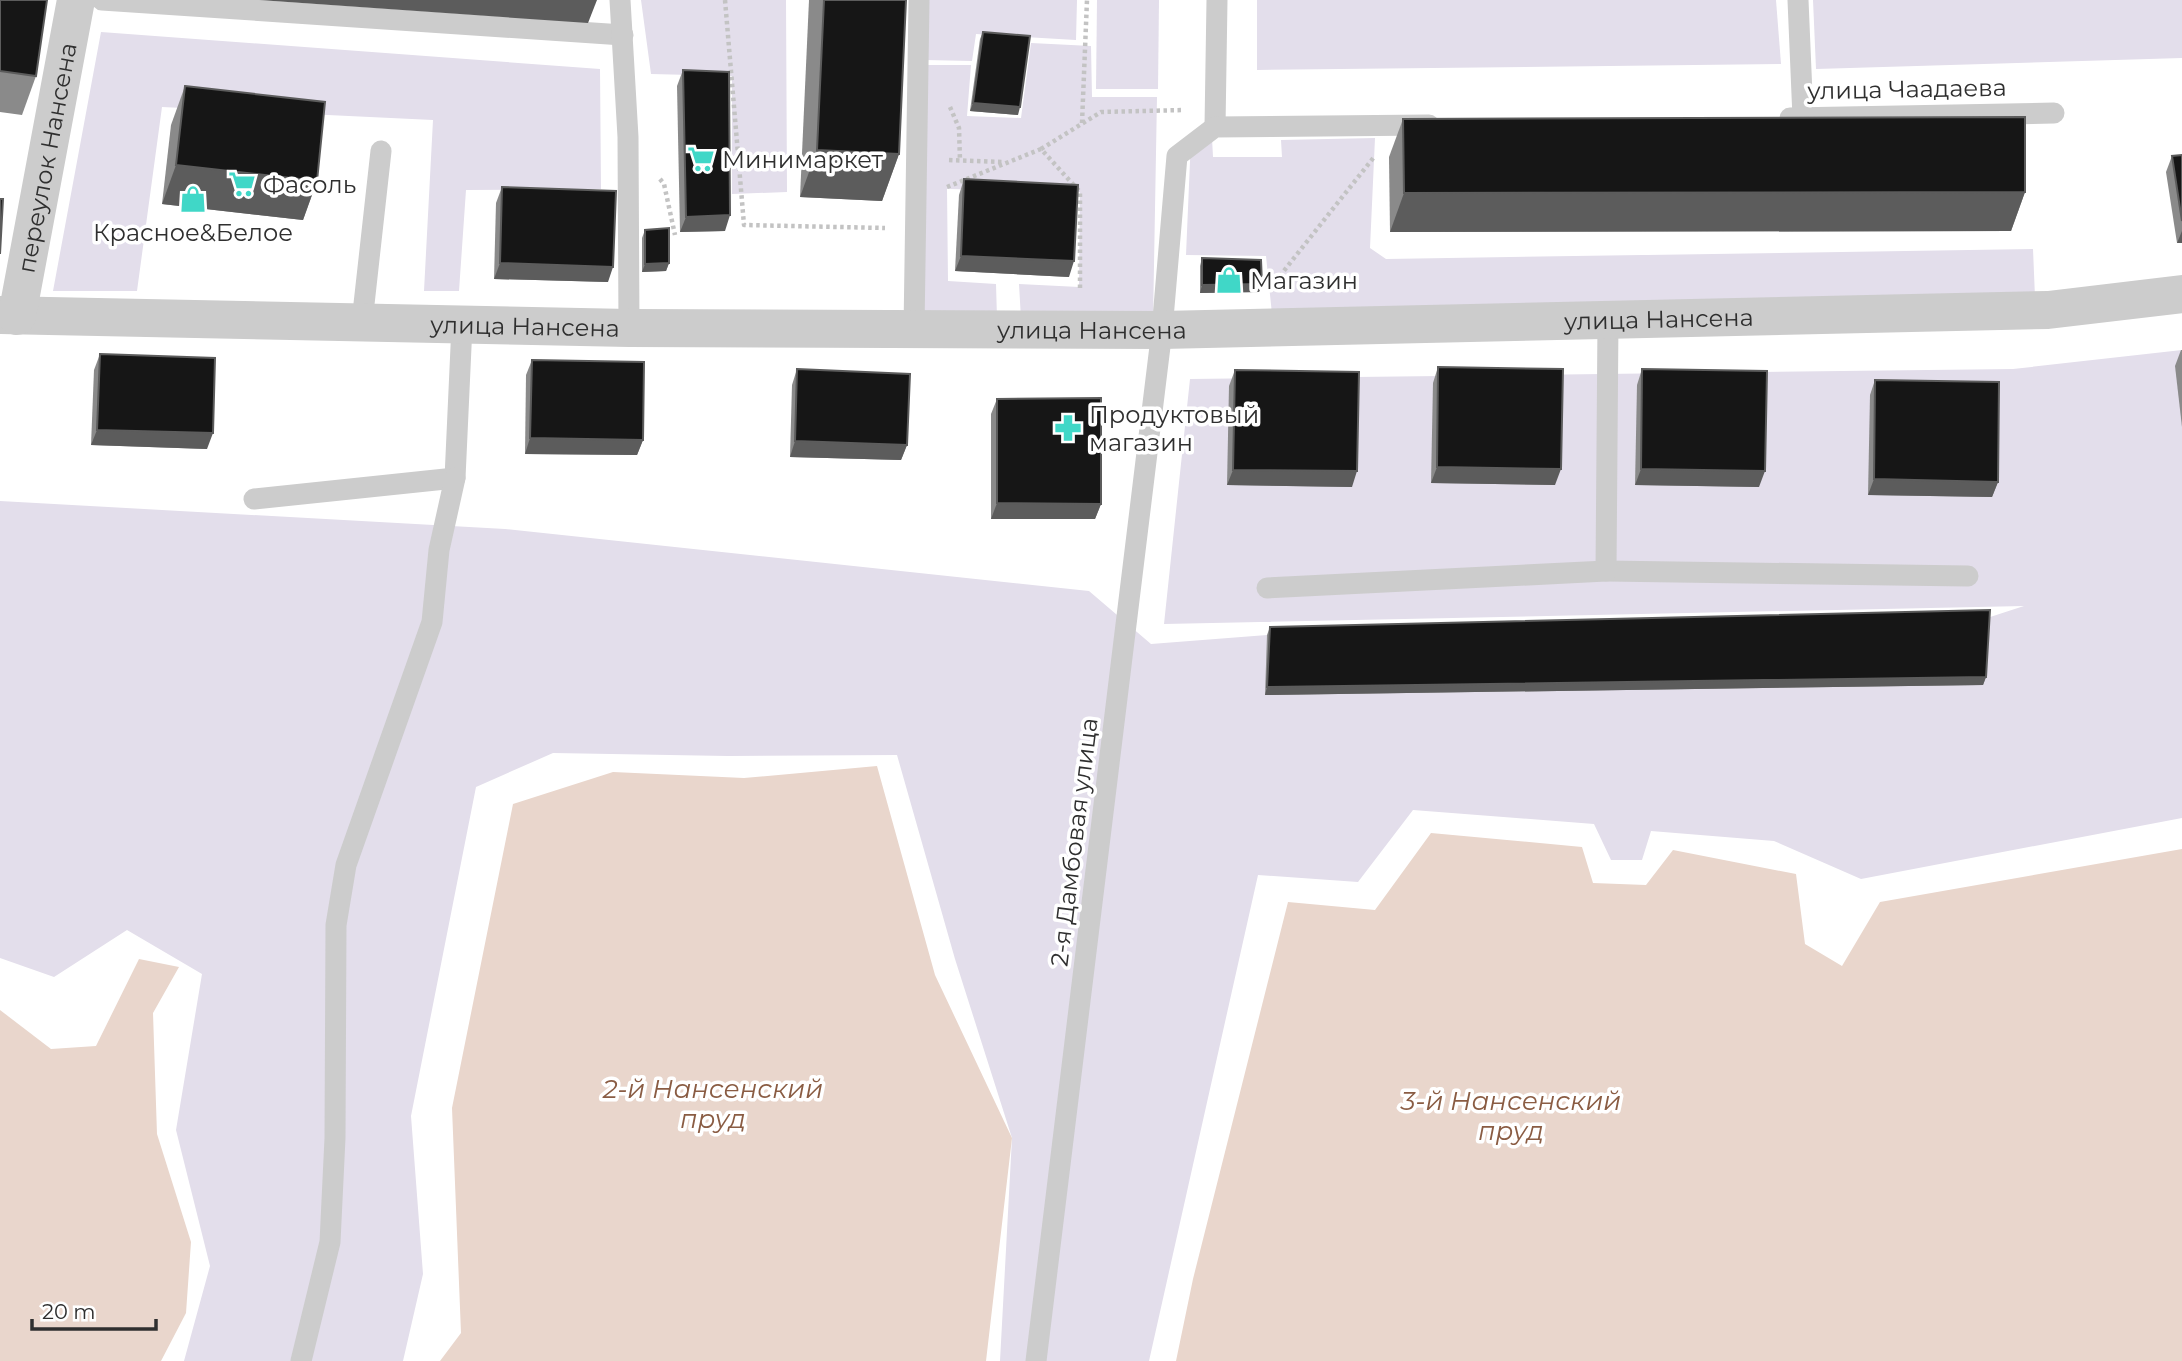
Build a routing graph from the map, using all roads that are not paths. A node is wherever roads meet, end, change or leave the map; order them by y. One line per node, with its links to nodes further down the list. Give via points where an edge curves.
1 (76, 0): 15 (street, переулок Нансена)
2 (102, 0): 7 (lane)
3 (620, 0): 7 (lane)
4 (919, 0): 20 (lane)
5 (1217, 0): 9 (lane)
6 (1798, 0): 11 (lane)
7 (623, 35): 19 (lane)
8 (2054, 113): 11 (lane, улица Чаадаева)
9 (1216, 118): 12 (lane); 21 (lane, via 1177,156)
10 (1775, 118): 11 (lane, улица Чаадаева)
11 (1802, 118)
12 (1455, 125)
13 (381, 151): 17 (lane)
14 (2182, 294): 16 (street, улица Нансена, via 2048,310)
15 (8, 315): 17 (street, улица Нансена)
16 (1608, 320): 21 (street, улица Нансена); 24 (lane)
17 (362, 322): 18 (street, улица Нансена)
18 (462, 325): 19 (street, улица Нансена); 22 (lane)
19 (629, 328): 20 (street, улица Нансена)
20 (914, 329): 21 (street, улица Нансена)
21 (1162, 330): 28 (lane, 2-я Дамбовая улица)
22 (455, 478): 23 (lane); 27 (lane, via 439,550 432,622 346,865 336,925 330,1242)
23 (254, 499)
24 (1606, 571): 25 (lane); 26 (lane)
25 (1968, 576)
26 (1267, 588)
27 (301, 1361)
28 (1036, 1361)

